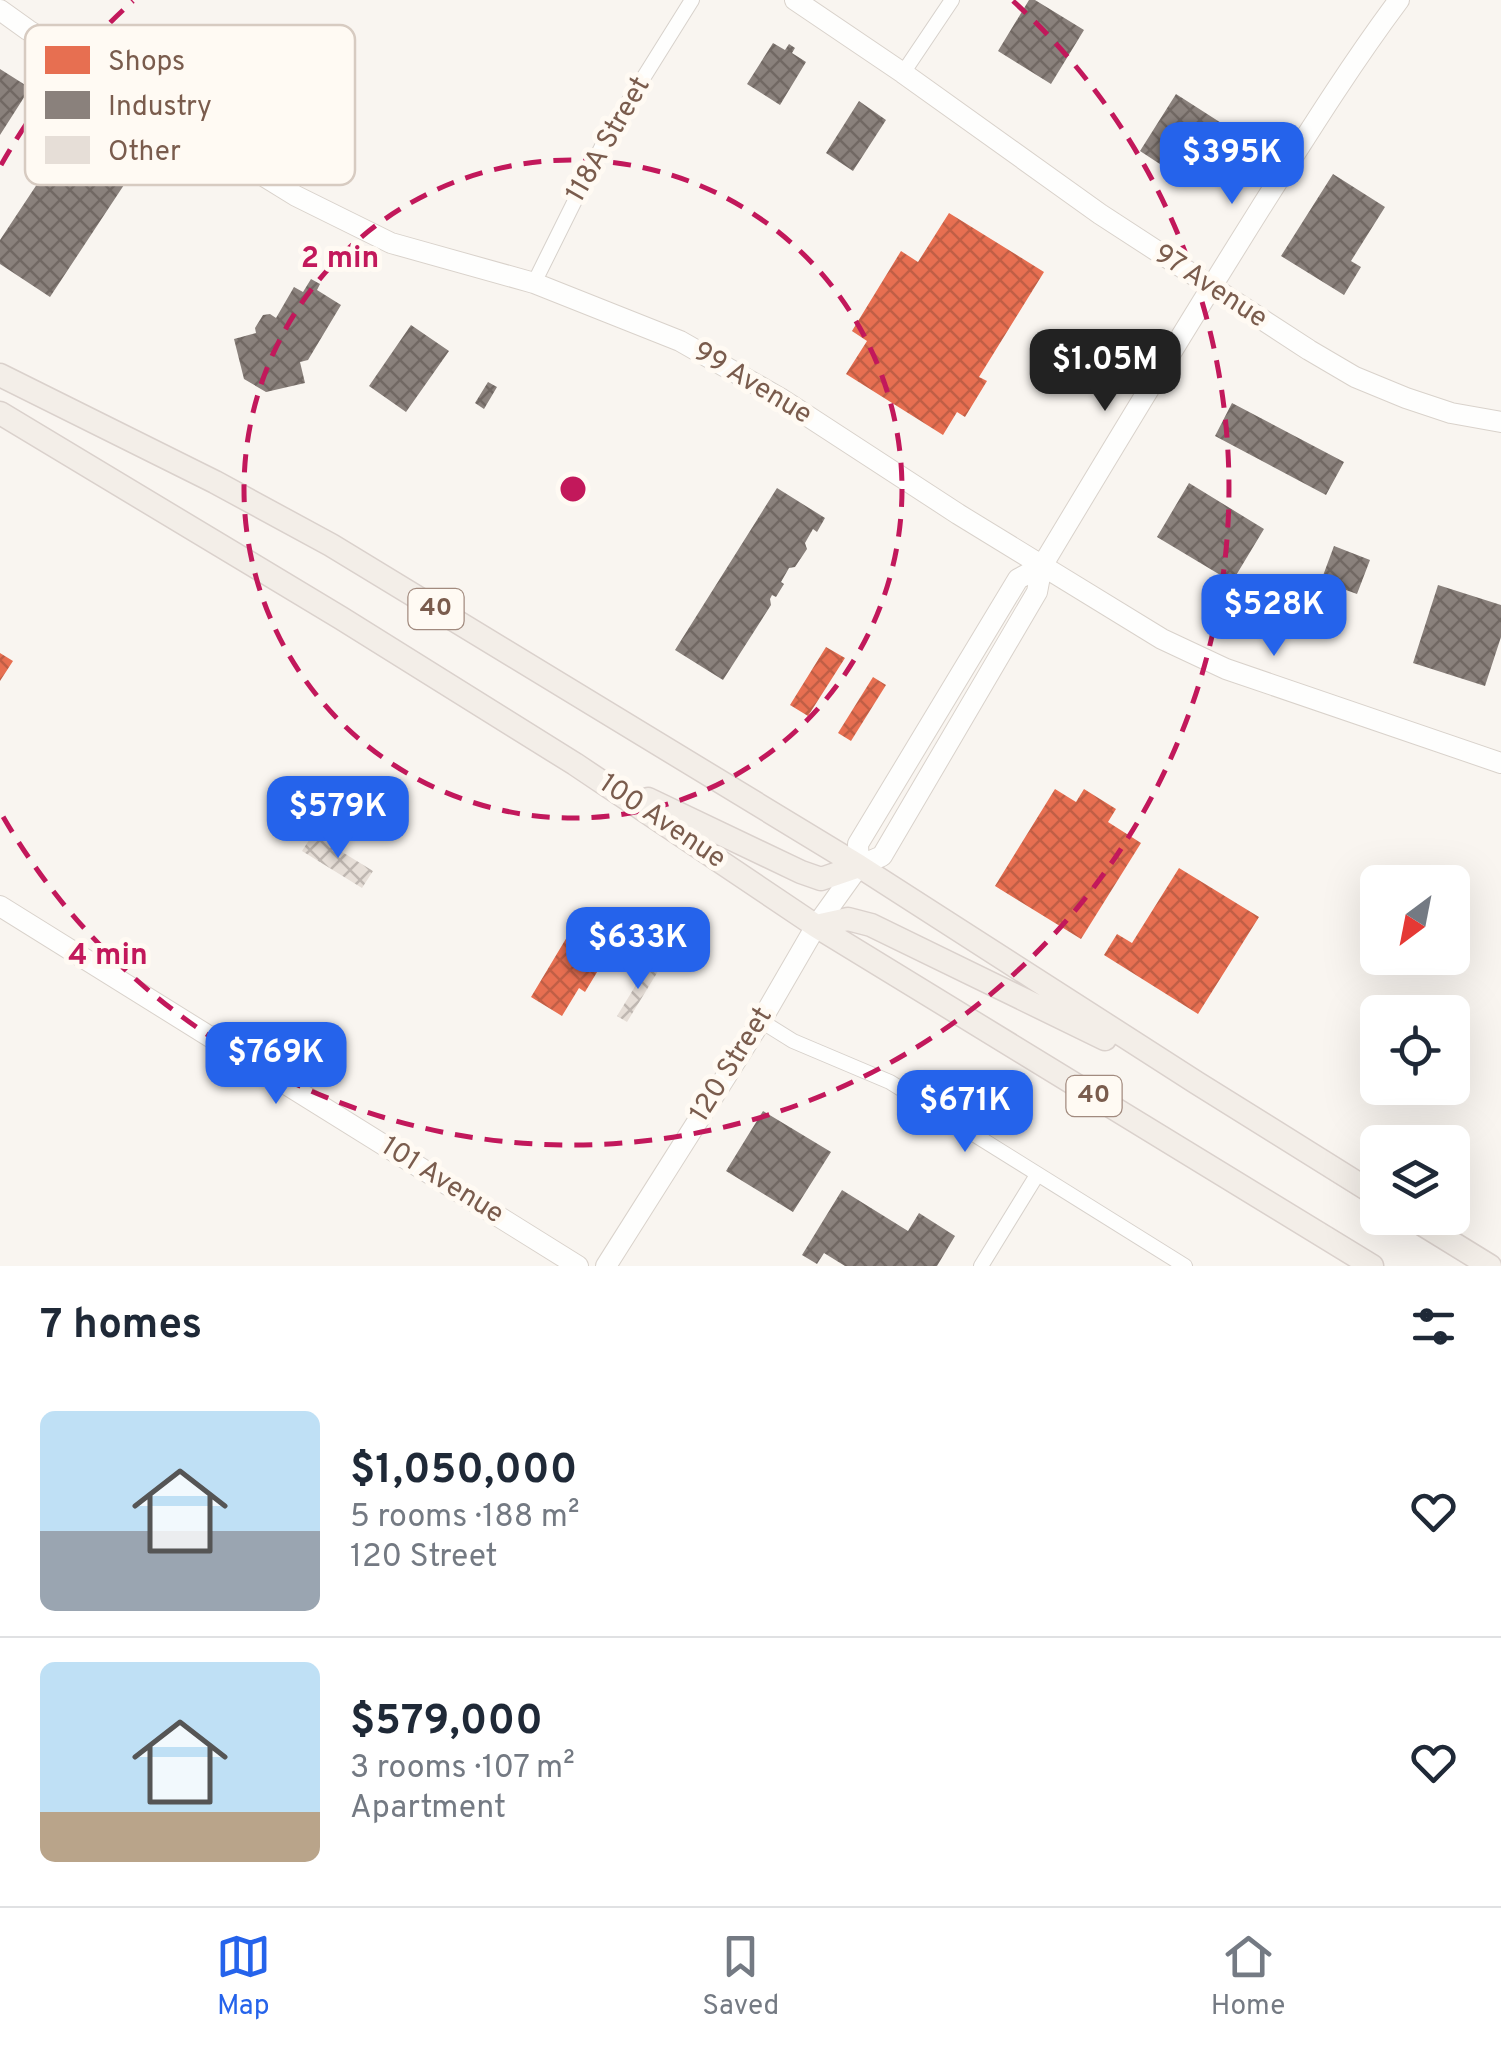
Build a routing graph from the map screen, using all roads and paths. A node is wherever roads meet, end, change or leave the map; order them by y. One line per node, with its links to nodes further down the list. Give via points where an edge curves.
1 (692, 0): 9 (street, 118A Street, via 607,136)
2 (795, 0): 7 (street, 97 Avenue)
3 (952, 0): 7 (street)
4 (1399, 0): 10 (street, 120 Street)
5 (0, 10): 6 (street, 99 Avenue)
6 (25, 28)
7 (903, 73): 10 (street, 97 Avenue)
8 (278, 185): 9 (street, 99 Avenue, via 391,243)
9 (534, 284): 14 (street, 99 Avenue, via 680,341)
10 (1210, 288): 13 (street, 97 Avenue, via 1355,377 1451,413); 14 (street, 120 Street)
11 (0, 375): 17 (main road, 40, via 331,545)
12 (0, 413): 16 (main road, 100 Avenue / 40)
13 (1501, 422)
14 (1042, 566): 15 (street, 99 Avenue, via 1162,639 1226,669); 17 (street, 120 Street, via 1037,592 882,856)
15 (1501, 763)
16 (575, 764): 17 (main road, via 801,872 821,879); 19 (main road, 100 Avenue / 40)
17 (860, 866): 19 (street, 120 Street); 21 (main road, 40)
18 (0, 906): 25 (street, 101 Avenue)
19 (816, 926): 20 (street, 120 Street); 21 (main road, via 848,919 871,926); 29 (main road, 100 Avenue / 40)
20 (761, 1021): 22 (street, via 890,1082); 26 (street, 120 Street)
21 (1196, 1083): 23 (main road, 40)
22 (1037, 1175): 27 (street); 28 (street)
23 (1360, 1185)
24 (1440, 1235): 30 (main road)
25 (578, 1266)
26 (606, 1266)
27 (981, 1266)
28 (1185, 1266)
29 (1372, 1266)
30 (1490, 1266)

